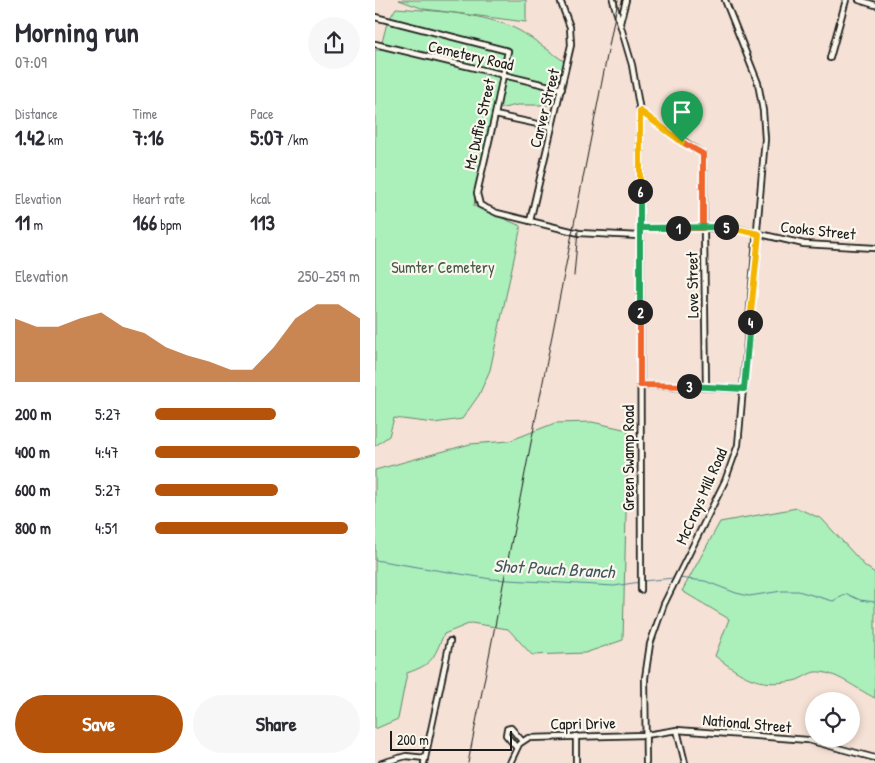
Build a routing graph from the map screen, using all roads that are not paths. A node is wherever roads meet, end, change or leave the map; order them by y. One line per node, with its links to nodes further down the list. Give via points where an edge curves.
1 (560, 0): 13 (street, Carver Street, via 571,34)
2 (613, 0): 9 (street, Green Swamp Road)
3 (626, 0): 9 (street)
4 (725, 0): 20 (street, McCrays Mill Road, via 751,61 763,111 765,153)
5 (846, 0): 11 (street)
6 (859, 0): 7 (street)
7 (875, 5)
8 (375, 17): 12 (street, Mc Duffie Street, via 508,50)
9 (620, 23): 14 (street, Green Swamp Road)
10 (375, 44): 12 (street, Cemetery Road)
11 (829, 58)
12 (503, 75): 13 (street, Cemetery Road); 15 (street, Mc Duffie Street)
13 (562, 89): 16 (street, Carver Street)
14 (640, 111): 18 (street, Green Swamp Road); 19 (street, Love Street, via 703,154)
15 (495, 115): 16 (street); 17 (street, Mc Duffie Street, via 477,193 479,203 491,211)
16 (552, 128): 17 (street, Carver Street)
17 (530, 222): 21 (street, via 579,233)
18 (640, 228): 19 (street, Cooks Street); 21 (street, Green Swamp Road)
19 (703, 228): 20 (street, Cooks Street, via 734,228); 24 (street, Love Street)
20 (759, 234): 22 (street, Cooks Street, via 804,244); 25 (street, McCrays Mill Road)
21 (639, 236): 23 (street, Green Swamp Road)
22 (875, 248)
23 (640, 385): 24 (street); 26 (street, Green Swamp Road)
24 (706, 387): 25 (street)
25 (744, 389): 29 (street, McCrays Mill Road, via 741,429 730,470 659,617 645,678)
26 (641, 584)
27 (450, 642): 34 (street)
28 (677, 730): 29 (street, National Street); 33 (street, National Street, via 808,740); 39 (street)
29 (646, 735): 30 (street, Capri Drive); 38 (street, McCrays Mill Road)
30 (576, 736): 31 (street, Capri Drive, via 540,736); 37 (street)
31 (522, 741): 32 (street); 32 (street, via 511,728 507,729 507,735)
32 (516, 747): 36 (street)
33 (875, 758)
34 (424, 761): 35 (street, via 406,756)
35 (383, 763)
36 (510, 763)
37 (576, 763)
38 (646, 763)
39 (685, 763)

